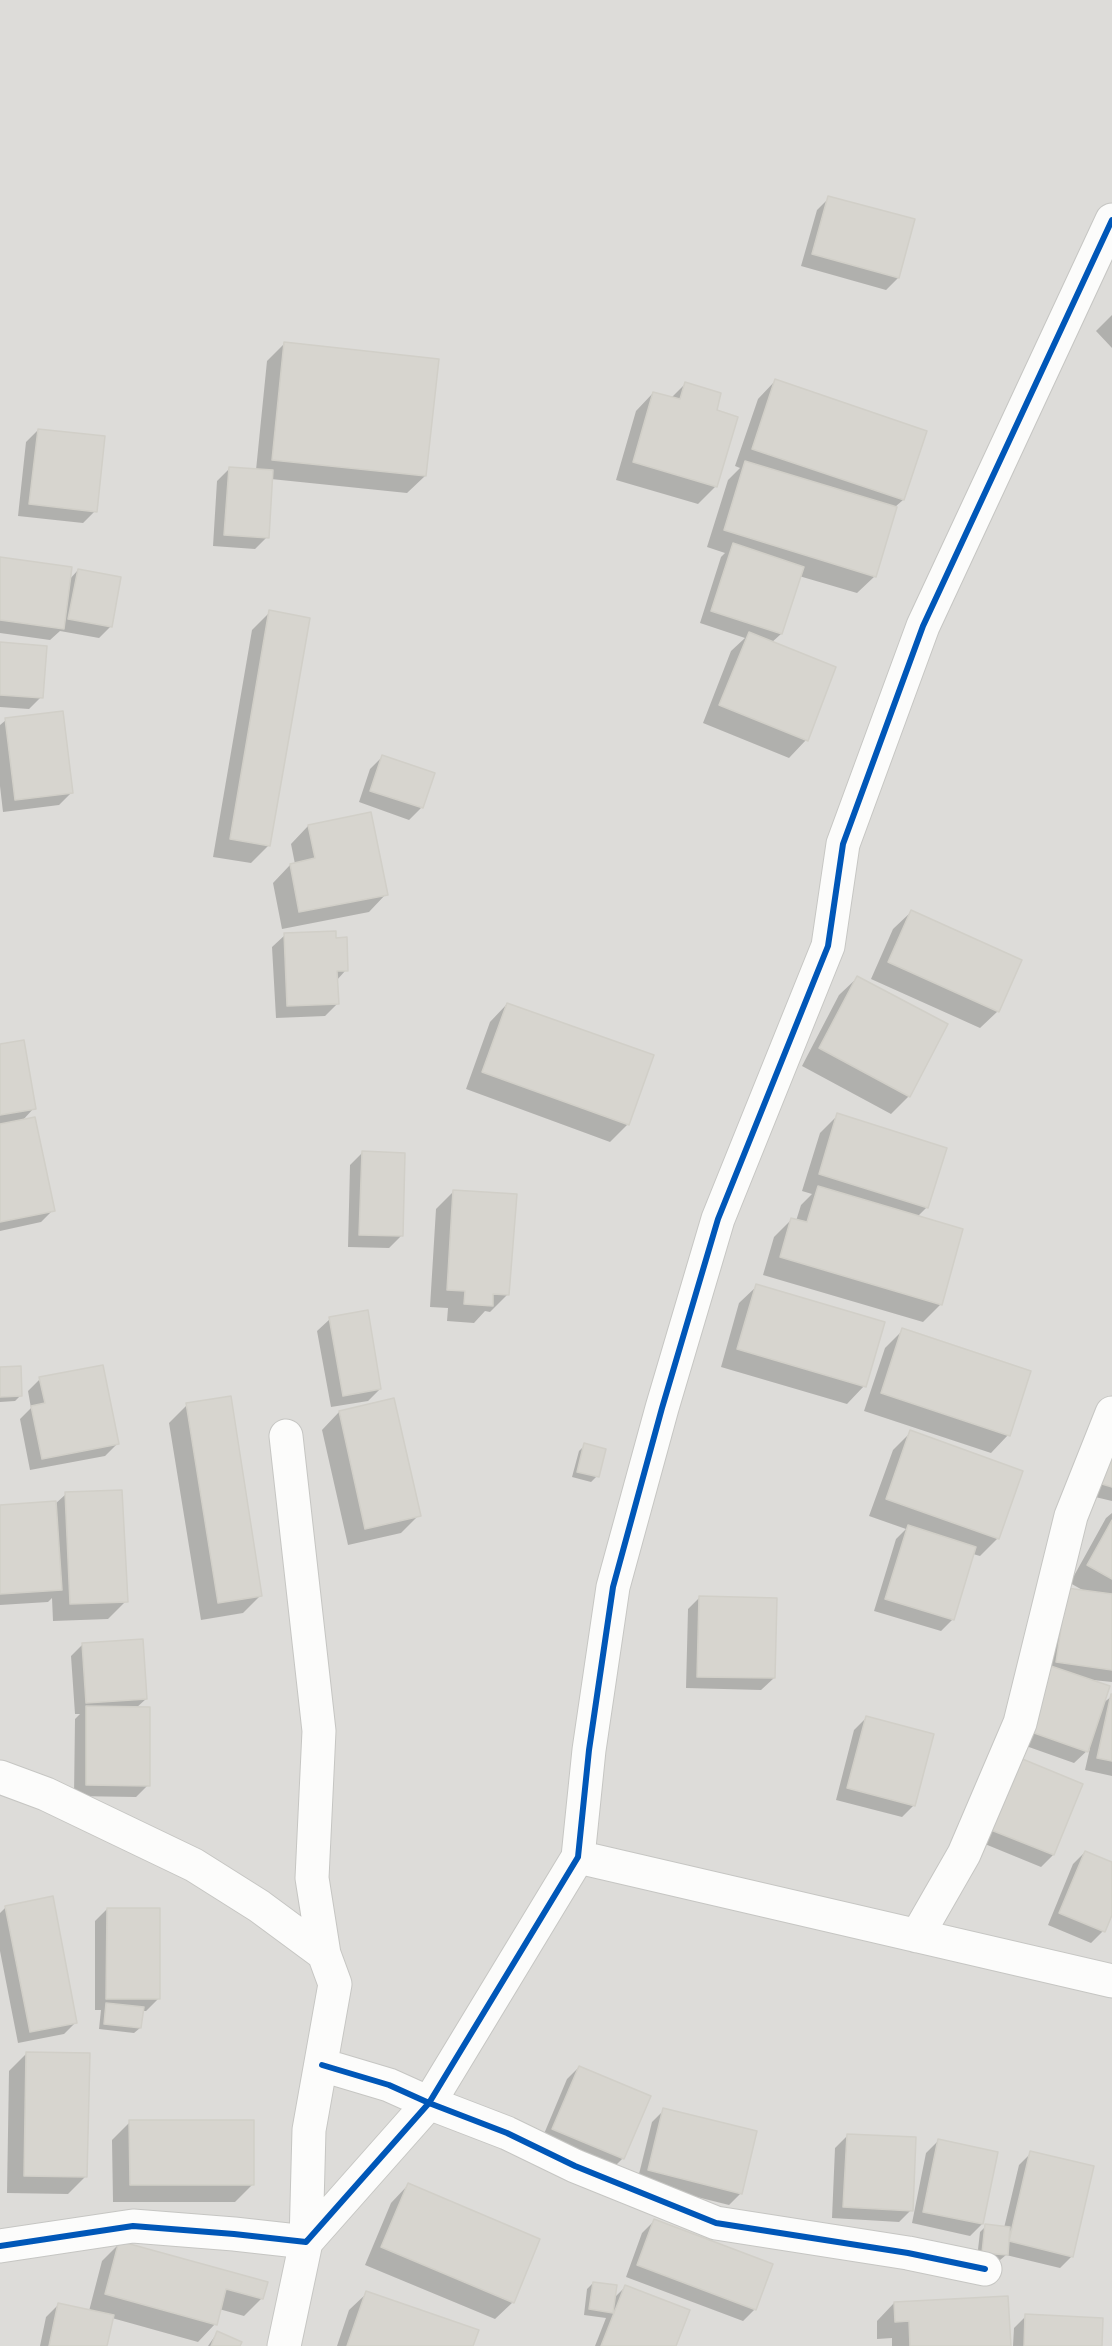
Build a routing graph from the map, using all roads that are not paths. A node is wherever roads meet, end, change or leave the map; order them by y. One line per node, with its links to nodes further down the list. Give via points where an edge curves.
1 (1112, 220): 5 (street, via 923,626 843,844 828,946 718,1219 613,1587)
2 (1112, 1413): 6 (street, via 1071,1516 1020,1723 964,1854)
3 (286, 1436): 7 (street, via 319,1731 312,1878)
4 (2, 1782): 7 (street, via 46,1794 194,1865)
5 (578, 1857): 6 (street); 10 (street)
6 (917, 1936): 8 (street)
7 (324, 1954): 9 (street, via 335,1984)
8 (1112, 1982)
9 (322, 2065): 10 (street, via 389,2085); 11 (street, via 309,2130)
10 (429, 2103): 11 (street); 13 (street, via 716,2223)
11 (306, 2242): 12 (street, via 133,2226); 14 (street)
12 (0, 2246)
13 (985, 2269)
14 (284, 2346)

